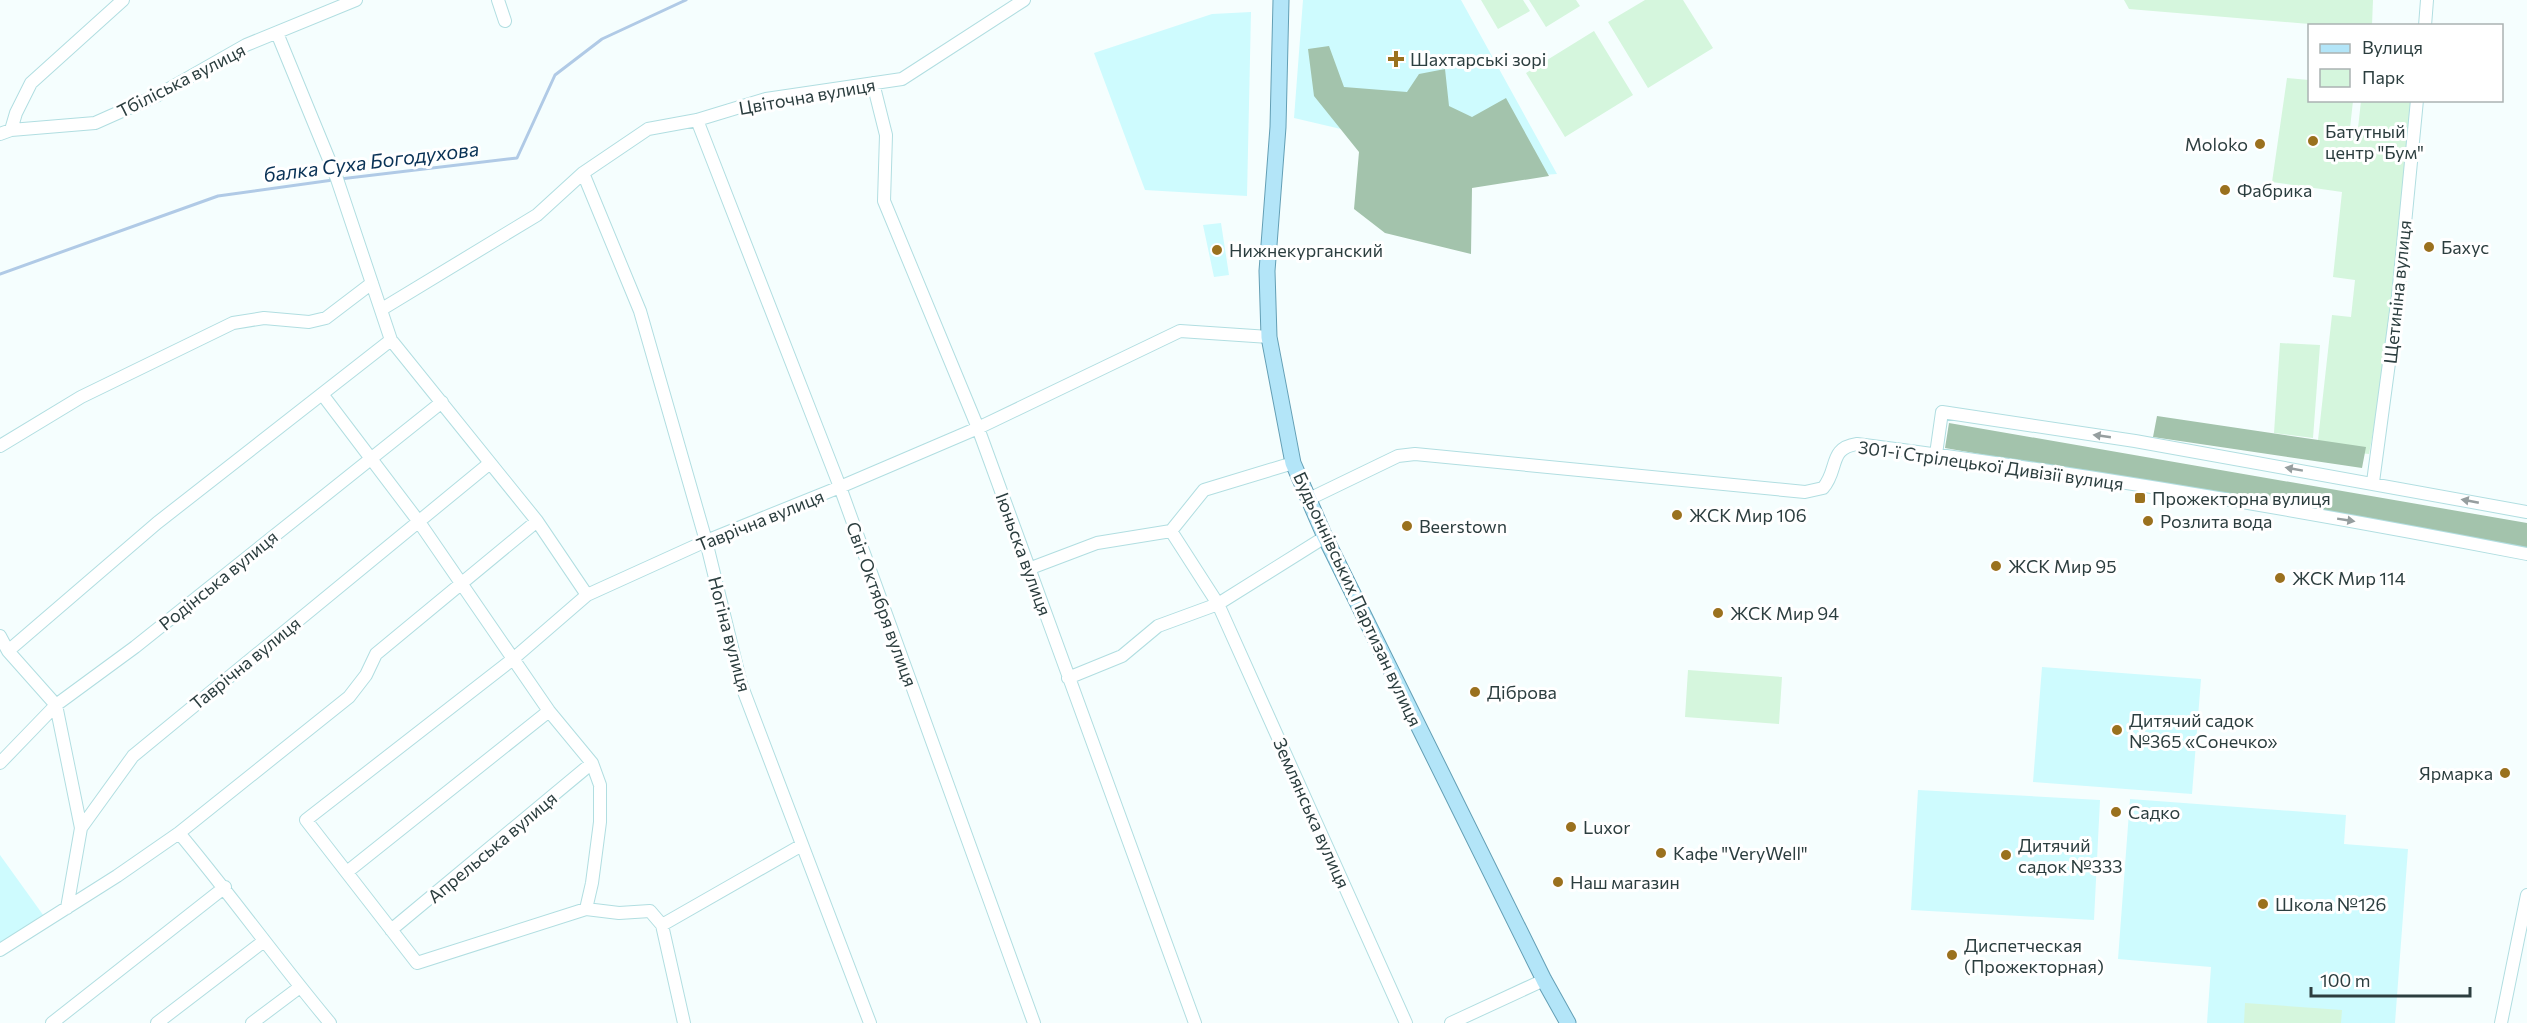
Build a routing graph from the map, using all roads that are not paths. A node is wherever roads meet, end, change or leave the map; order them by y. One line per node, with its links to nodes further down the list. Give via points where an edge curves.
1 (123, 0): 13 (street, via 31,83)
2 (356, 0): 9 (street, Тбіліська вулиця)
3 (498, 0): 7 (street)
4 (1024, 0): 10 (street, Цвiточна вулиця, via 902,79)
5 (1281, 0): 17 (main road, Будьоннівських Партизан вулиця, via 1278,127 1267,271)
6 (2427, 0): 8 (street)
7 (505, 21)
8 (2425, 24)
9 (277, 33): 13 (street, Тбіліська вулиця, via 95,123); 15 (street, via 337,179)
10 (873, 83): 12 (street, Цвiточна вулиця, via 766,99); 21 (street, Iюньска вулиця, via 886,135 884,201)
11 (2418, 102): 27 (street, Щетиніна вулиця, via 2397,308)
12 (697, 120): 14 (street, Цвiточна вулиця, via 648,129); 28 (street, Світ Октября вулиця)
13 (6, 132)
14 (583, 173): 16 (street, Цвiточна вулиця, via 537,214); 35 (street, Ногіна вулиця, via 640,311)
15 (372, 283): 16 (street); 22 (street, via 317,321 264,318 233,322 81,397)
16 (382, 309): 18 (street)
17 (1269, 337): 21 (street, Таврічна вулиця, via 1180,331); 26 (main road, Будьоннівських Партизан вулиця)
18 (391, 340): 19 (street); 20 (street)
19 (322, 394): 24 (street); 42 (street, via 157,523)
20 (442, 402): 24 (street, Родінська вулиця); 25 (street)
21 (978, 428): 28 (street, Таврічна вулиця); 37 (street, Iюньска вулиця)
22 (0, 446)
23 (1936, 454): 27 (street, one-way to 23, via 1942,412); 29 (street, 301-ї Стрілецької Дивізії вулиця, via 1847,445 1835,457 1833,472 1823,488 1805,492 1415,454 1398,456); 36 (street, 301-ї Стрілецької Дивізії вулиця, one-way to 36, via 2369,524)
24 (370, 459): 32 (street); 45 (street, Родінська вулиця, via 135,647)
25 (490, 463): 31 (street); 32 (street, Таврічна вулиця)
26 (1293, 463): 29 (main road, Будьоннівських Партизан вулиця); 33 (street, via 1204,490)
27 (2373, 482): 30 (street, one-way to 27)
28 (840, 487): 35 (street, Таврічна вулиця); 69 (street, Світ Октября вулиця)
29 (1309, 499): 34 (main road, Будьоннівських Партизан вулиця)
30 (2527, 512)
31 (537, 521): 38 (street); 39 (street)
32 (418, 522): 38 (street); 49 (street, Таврічна вулиця, via 132,756)
33 (1171, 531): 37 (street, via 1097,543); 40 (street, Землянська вулиця)
34 (1325, 537): 40 (street); 61 (main road, Будьоннівських Партизан вулиця)
35 (706, 541): 39 (street, Таврічна вулиця); 51 (street, Ногіна вулиця, via 741,684)
36 (2527, 554)
37 (1031, 568): 44 (street, Iюньска вулиця)
38 (461, 583): 43 (street); 50 (street, via 376,654 366,675 348,697)
39 (587, 595): 43 (street, Таврічна вулиця)
40 (1218, 604): 44 (street, via 1158,626 1122,656); 71 (street, Землянська вулиця)
41 (0, 636): 42 (street)
42 (8, 651): 45 (street)
43 (513, 659): 46 (street); 52 (street, Таврічна вулиця, via 306,820)
44 (1068, 678): 70 (street, Iюньска вулиця)
45 (56, 705): 48 (street, Родінська вулиця); 49 (street)
46 (549, 711): 47 (street); 52 (street)
47 (592, 763): 56 (street, via 600,784 600,822); 58 (street, Апрельська вулиця)
48 (0, 764)
49 (81, 828): 55 (street, Таврічна вулиця)
50 (179, 832): 53 (street); 55 (street)
51 (802, 845): 57 (street); 68 (street, Ногіна вулиця)
52 (347, 872): 58 (street)
53 (225, 887): 59 (street); 63 (street)
54 (2527, 895): 74 (street)
55 (66, 908): 60 (street)
56 (586, 909): 57 (street, via 650,911); 58 (street, via 417,963)
57 (662, 925): 67 (street)
58 (391, 930)
59 (264, 941): 62 (street); 64 (street)
60 (0, 950)
61 (1544, 980): 72 (street); 73 (main road, Будьоннівських Партизан вулиця)
62 (300, 987): 65 (street); 66 (street)
63 (52, 1023)
64 (157, 1023)
65 (252, 1023)
66 (330, 1023)
67 (684, 1023)
68 (870, 1023)
69 (1034, 1023)
70 (1195, 1023)
71 (1406, 1023)
72 (1451, 1023)
73 (1568, 1023)
74 (2501, 1023)

